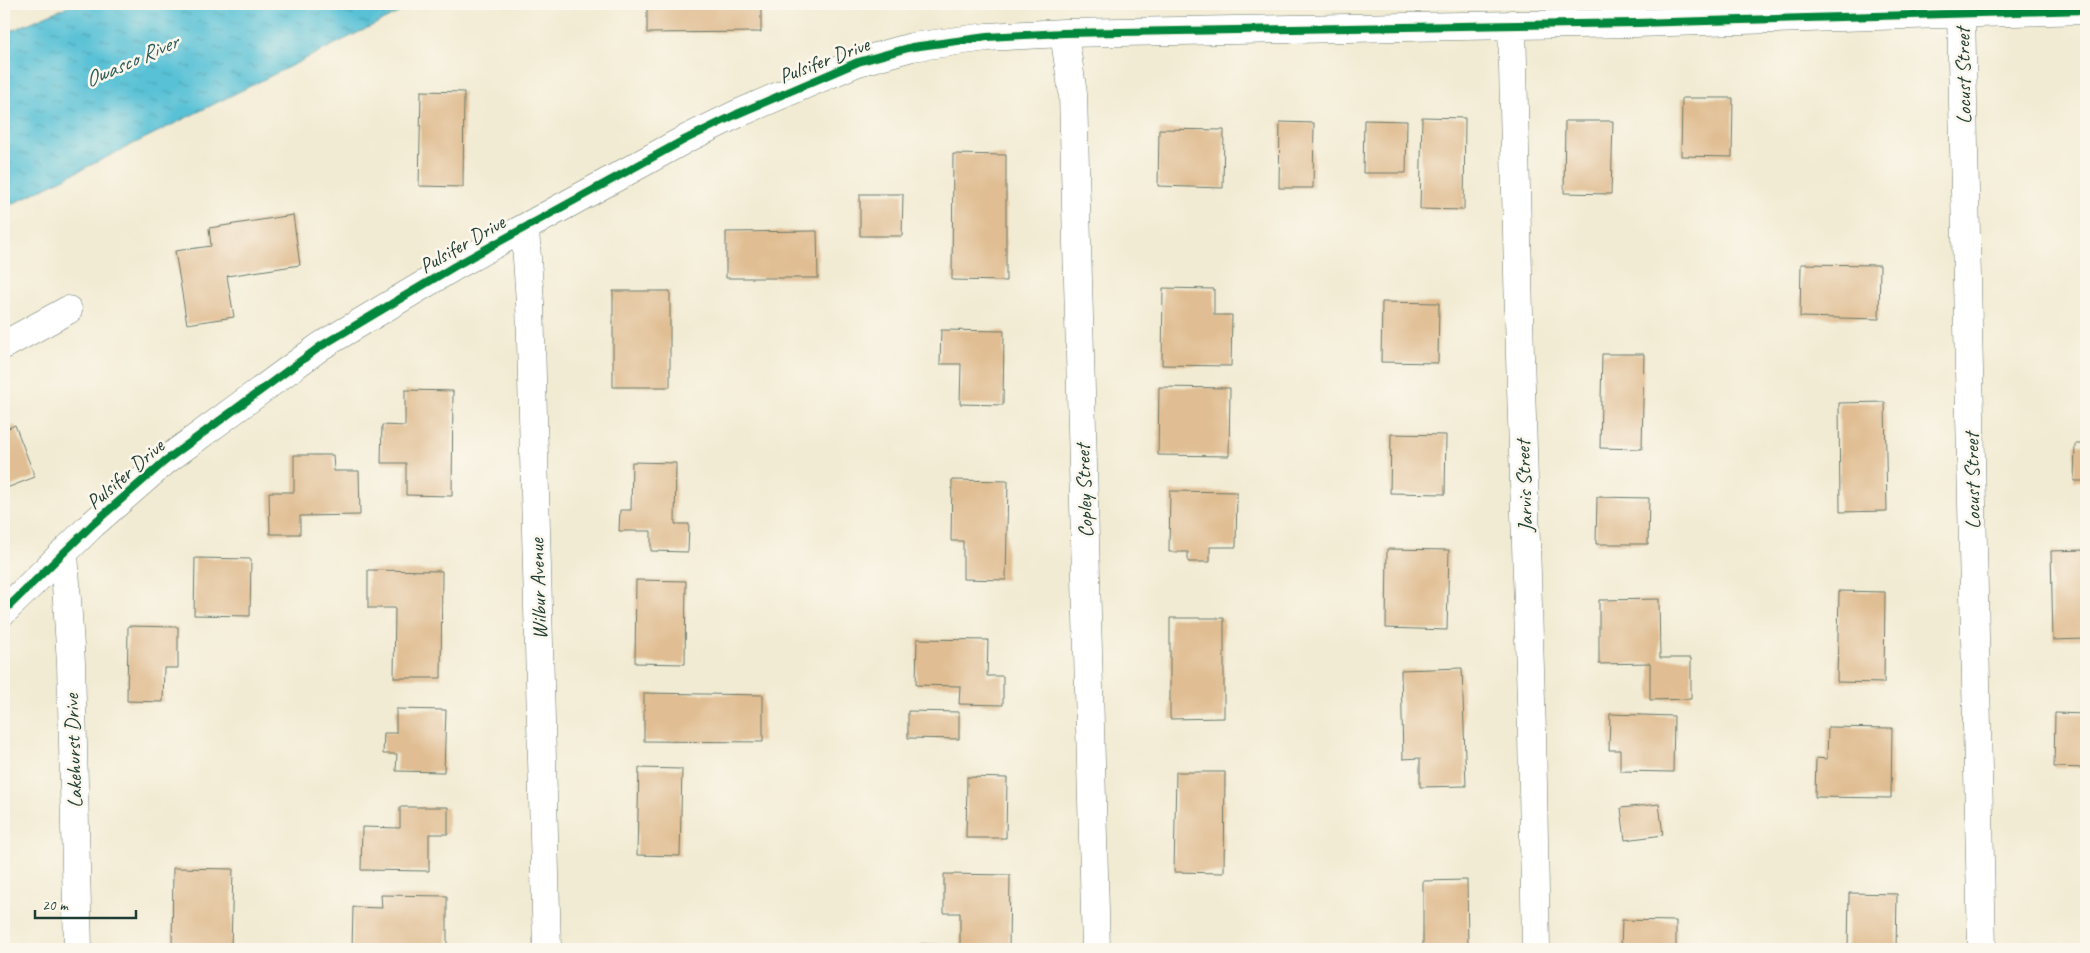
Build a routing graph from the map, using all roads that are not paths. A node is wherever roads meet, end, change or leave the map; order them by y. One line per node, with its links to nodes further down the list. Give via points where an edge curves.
1 (2086, 10): 2 (street, Pulsifer Drive)
2 (1962, 13): 3 (street, Pulsifer Drive); 14 (street, Locust Street)
3 (1512, 24): 4 (street, Pulsifer Drive); 13 (street, Jarvis Street)
4 (1064, 33): 5 (street, Pulsifer Drive, via 987,37 912,47 858,62 684,140); 12 (street, Copley Street, via 1073,104)
5 (525, 228): 8 (street, Pulsifer Drive, via 321,346 164,461); 11 (street, Wilbur Avenue, via 530,302)
6 (68, 310): 7 (street)
7 (4, 345)
8 (64, 553): 9 (street, Pulsifer Drive); 10 (street, Lakehurst Drive, via 71,663)
9 (4, 611)
10 (78, 949)
11 (547, 949)
12 (1096, 949)
13 (1536, 949)
14 (1982, 949)

